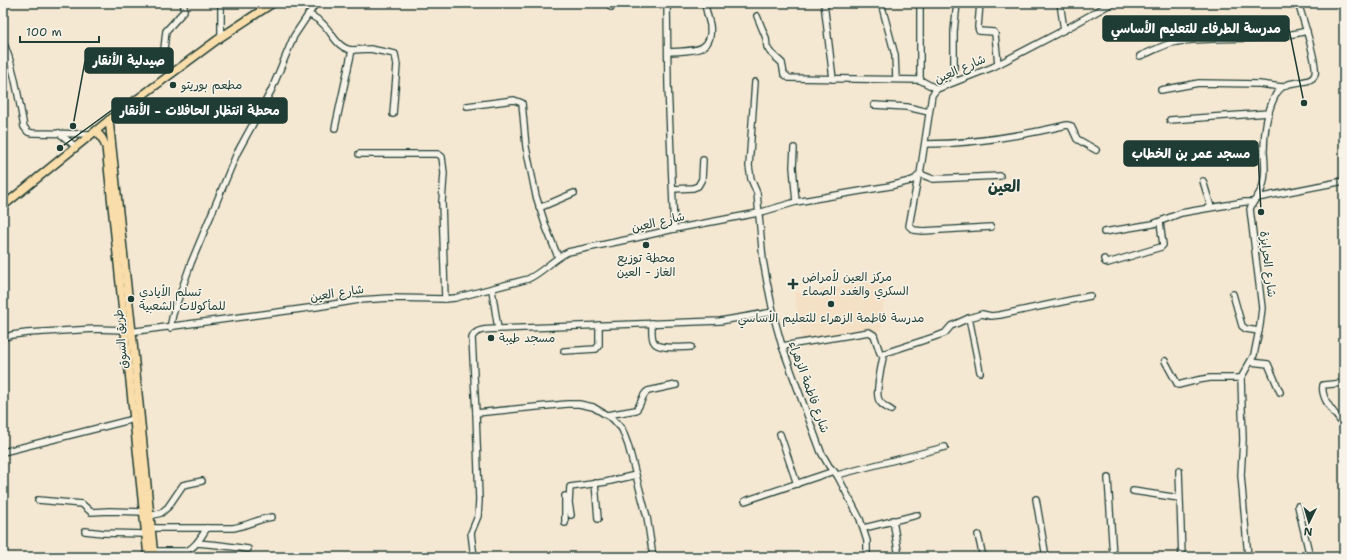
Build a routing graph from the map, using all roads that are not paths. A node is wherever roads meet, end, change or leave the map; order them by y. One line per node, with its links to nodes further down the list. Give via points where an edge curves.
1 (184, 3): 21 (street, via 184,11 166,30)
2 (221, 3): 19 (street)
3 (273, 3): 19 (main road)
4 (316, 3): 15 (street)
5 (667, 3): 23 (street)
6 (705, 3): 23 (street, via 710,26 708,43 699,49)
7 (824, 3): 26 (street)
8 (881, 3): 27 (street, via 895,55)
9 (920, 3): 28 (street)
10 (957, 3): 30 (street)
11 (980, 3): 25 (street, via 979,31 994,32)
12 (1060, 3): 17 (street)
13 (1112, 3): 17 (street, شارع العين)
14 (1298, 3): 18 (street)
15 (308, 14): 22 (street, via 324,24 340,46); 77 (street, via 294,36 262,110 237,153 192,263)
16 (757, 16): 26 (street, via 767,47 782,63 784,74 789,78)
17 (1064, 30): 25 (street, شارع العين)
18 (1307, 31): 24 (street, via 1270,38 1177,42); 31 (street, via 1316,74 1313,78)
19 (221, 37): 39 (main road)
20 (3, 42): 42 (street, via 16,86 24,127 32,133)
21 (164, 49)
22 (352, 50): 38 (street, via 370,49 395,54 397,66); 41 (street)
23 (668, 52): 54 (street)
24 (1140, 56)
25 (998, 64): 30 (street, شارع العين)
26 (833, 79): 27 (street)
27 (896, 79): 28 (street)
28 (920, 80): 32 (street)
29 (755, 82): 62 (street, شارع فاطمة الزهراء, via 749,166 757,193)
30 (954, 82): 32 (street, شارع العين)
31 (1282, 88): 33 (street, via 1259,84 1199,84); 37 (street, via 1278,90)
32 (937, 89): 36 (street, شارع العين, via 932,95)
33 (1161, 90)
34 (874, 105): 36 (street, via 907,107)
35 (467, 106): 61 (street, via 514,100 522,103 526,147)
36 (929, 112): 44 (street, شارع العين)
37 (1269, 113): 40 (street); 56 (street, via 1264,150 1265,168 1262,188)
38 (393, 114)
39 (109, 120): 43 (main road); 80 (main road, طريق السوق)
40 (1170, 120)
41 (335, 128)
42 (59, 133): 43 (street); 45 (street)
43 (94, 133): 45 (main road); 80 (main road, طريق السوق, via 102,138 106,147)
44 (925, 144): 47 (street, via 1002,139 1067,125 1071,126 1077,139); 50 (street, شارع العين)
45 (76, 147): 59 (main road)
46 (794, 148): 57 (street)
47 (1096, 150)
48 (359, 154): 72 (street, via 438,154 442,157)
49 (703, 160): 54 (street, via 702,179 696,188)
50 (919, 175): 51 (street, via 933,178); 57 (street, شارع العين, via 910,181 890,186); 64 (street, via 909,226 914,230)
51 (1000, 176)
52 (1203, 181): 60 (street)
53 (1344, 181): 56 (street)
54 (673, 189): 65 (street)
55 (574, 193): 61 (street)
56 (1257, 198): 58 (street)
57 (796, 202): 62 (street, شارع العين)
58 (1252, 202): 60 (street); 79 (street, شارع الحرايزة, via 1250,209 1262,308)
59 (3, 206)
60 (1212, 207): 63 (street, via 1181,213)
61 (539, 208): 67 (street)
62 (758, 213): 65 (street, شارع العين); 73 (street, شارع فاطمة الزهراء, via 763,260)
63 (1160, 222): 66 (street); 68 (street, via 1163,245 1161,247 1108,263)
64 (991, 227)
65 (674, 228): 67 (street, شارع العين, via 568,252)
66 (1104, 232)
67 (558, 257): 69 (street, شارع العين, via 536,275)
68 (1104, 259)
69 (492, 290): 72 (street, شارع العين); 78 (street)
70 (1233, 294): 79 (street, via 1242,326)
71 (1090, 296): 74 (street, via 1000,315 982,314)
72 (445, 300): 77 (street, شارع العين, via 372,299)
73 (773, 312): 75 (street, via 720,321); 82 (street, شارع فاطمة الزهراء)
74 (969, 318): 85 (street, via 951,326 940,335); 88 (street)
75 (652, 323): 76 (street); 83 (street, via 653,341 656,344 663,347)
76 (599, 326): 78 (street); 84 (street, via 599,345 596,349)
77 (170, 328): 80 (street, شارع العين)
78 (498, 329): 94 (street, via 479,331 472,338)
79 (1259, 331): 87 (street, شارع الحرايزة)
80 (128, 332): 81 (street, شارع العين, via 95,329 27,333); 96 (main road, طريق السوق); 115 (main road, طريق السوق)
81 (3, 338)
82 (782, 346): 85 (street, via 869,332 876,338 880,353); 102 (street, شارع فاطمة الزهراء, via 821,452)
83 (691, 347)
84 (564, 351)
85 (884, 353): 93 (street, via 878,398 882,405)
86 (1165, 362): 89 (street, via 1178,385 1210,378)
87 (1251, 362): 89 (street, شارع الحرايزة); 92 (street, via 1268,364)
88 (980, 372)
89 (1241, 378): 140 (street, via 1241,481)
90 (1344, 383): 97 (street, via 1327,384 1322,387 1323,395)
91 (676, 385): 95 (street, via 644,393 640,407 636,410)
92 (1280, 392)
93 (891, 410)
94 (476, 413): 95 (street, via 579,404 593,407); 132 (street, via 479,500 478,516 471,533)
95 (607, 415): 103 (street, via 619,425 625,435)
96 (134, 419): 100 (street); 115 (main road, طريق السوق)
97 (1344, 426)
98 (780, 434): 107 (street)
99 (945, 447): 102 (street)
100 (3, 452)
101 (1178, 471): 110 (street)
102 (836, 473): 107 (street); 124 (street, شارع فاطمة الزهراء)
103 (636, 475): 106 (street); 133 (street, via 647,517)
104 (1108, 478): 138 (street)
105 (202, 481): 115 (street, via 183,485 161,513)
106 (595, 483): 108 (street); 119 (street)
107 (797, 484): 113 (street)
108 (570, 487): 117 (street); 121 (street, via 565,490)
109 (1133, 491): 110 (street)
110 (1179, 498): 139 (street)
111 (1036, 499): 137 (street)
112 (38, 500): 115 (street, via 82,504 91,512)
113 (745, 501)
114 (1298, 506): 141 (street)
115 (147, 514): 122 (main road, طريق السوق); 126 (main road, طريق السوق)
116 (917, 514): 120 (street)
117 (571, 515)
118 (272, 517): 123 (street, via 262,518 243,526)
119 (598, 519)
120 (894, 520): 124 (street); 135 (street)
121 (565, 523)
122 (151, 528): 123 (street); 130 (main road, طريق السوق)
123 (207, 528): 128 (street)
124 (864, 528): 134 (street, شارع فاطمة الزهراء)
125 (85, 531): 126 (street)
126 (146, 534): 131 (main road, طريق السوق)
127 (978, 535): 136 (street)
128 (197, 543): 129 (street); 130 (street, via 186,551)
129 (248, 549)
130 (153, 554)
131 (148, 557)
132 (474, 557)
133 (653, 557)
134 (867, 557)
135 (899, 557)
136 (983, 557)
137 (1046, 557)
138 (1113, 557)
139 (1182, 557)
140 (1248, 557)
141 (1310, 557)

